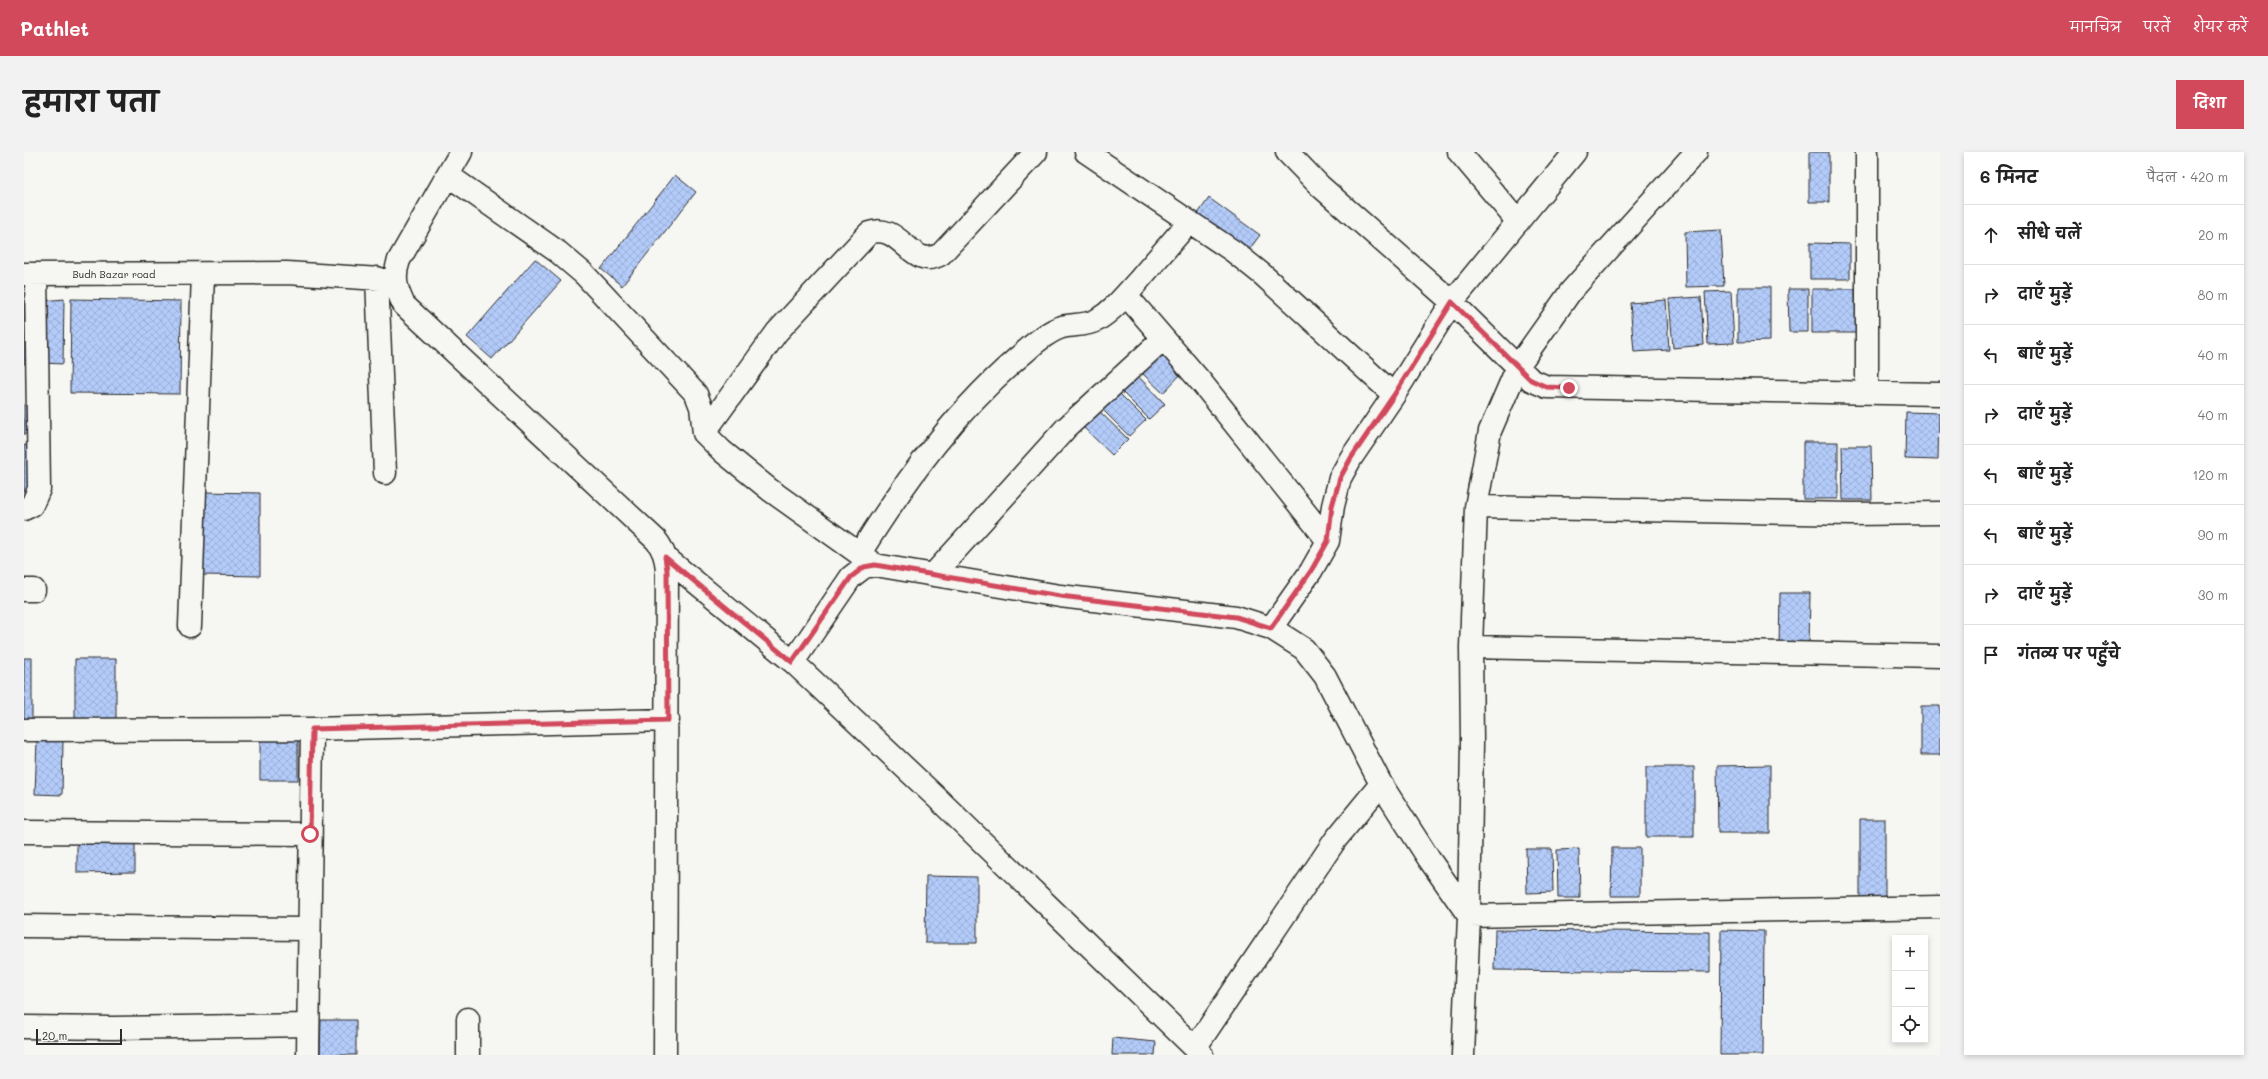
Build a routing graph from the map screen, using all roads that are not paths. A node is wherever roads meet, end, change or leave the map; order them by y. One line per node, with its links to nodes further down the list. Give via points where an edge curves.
1 (461, 152): 9 (street)
2 (1036, 152): 23 (street, via 941,254 933,259 913,253 890,233 877,230 869,233 777,332)
3 (1086, 152): 11 (street)
4 (1287, 152): 16 (street, via 1320,186)
5 (1459, 152): 10 (street)
6 (1575, 152): 10 (street)
7 (1696, 152): 18 (street, via 1571,291)
8 (1867, 152): 20 (street)
9 (449, 176): 14 (street); 23 (street, via 558,252 584,274 696,394 701,407)
10 (1518, 222): 16 (street)
11 (1188, 223): 15 (street); 22 (street, via 1233,251 1263,275)
12 (30, 274): 13 (street, Budh Bazar road); 19 (street)
13 (203, 274): 14 (street, Budh Bazar road, via 287,273); 33 (street)
14 (386, 279): 25 (street); 30 (street, via 397,291 404,305 656,540)
15 (1126, 295): 17 (street); 31 (street, via 1098,320 1084,326 1062,327 1043,337 963,410 928,451 892,503)
16 (1452, 302): 18 (street); 22 (street)
17 (1163, 339): 29 (street); 32 (street, via 1066,428)
18 (1518, 366): 20 (street, via 1531,380 1547,387); 26 (street, via 1490,431)
19 (31, 367): 24 (street)
20 (1867, 392): 21 (street)
21 (1940, 394)
22 (1394, 395): 29 (street, via 1340,478 1332,506)
23 (704, 433): 31 (street, via 770,490)
24 (31, 443): 27 (street, via 39,489 32,505)
25 (385, 473)
26 (1476, 507): 28 (street, via 1851,514); 35 (street)
27 (24, 509)
28 (1940, 513)
29 (1328, 541): 34 (street, via 1311,571)
30 (665, 557): 37 (street); 38 (street)
31 (868, 559): 32 (street); 37 (street, via 864,567 851,577)
32 (933, 575): 34 (street, via 1060,596 1236,617)
33 (190, 626)
34 (1271, 628): 41 (street, via 1304,649 1324,676)
35 (1471, 647): 36 (street); 45 (street)
36 (1940, 656)
37 (792, 662): 51 (street, via 937,798)
38 (668, 720): 39 (street); 54 (street)
39 (312, 729): 40 (street); 43 (street)
40 (24, 730)
41 (1381, 784): 45 (street); 51 (street, via 1336,839)
42 (24, 832): 43 (street)
43 (310, 834): 47 (street)
44 (1940, 907): 45 (street)
45 (1469, 916): 55 (street)
46 (24, 926): 47 (street)
47 (308, 929): 49 (street)
48 (468, 1019): 53 (street)
49 (308, 1025): 50 (street, via 112,1028); 52 (street)
50 (24, 1026)
51 (1198, 1052)
52 (308, 1055)
53 (468, 1055)
54 (665, 1055)
55 (1463, 1055)

